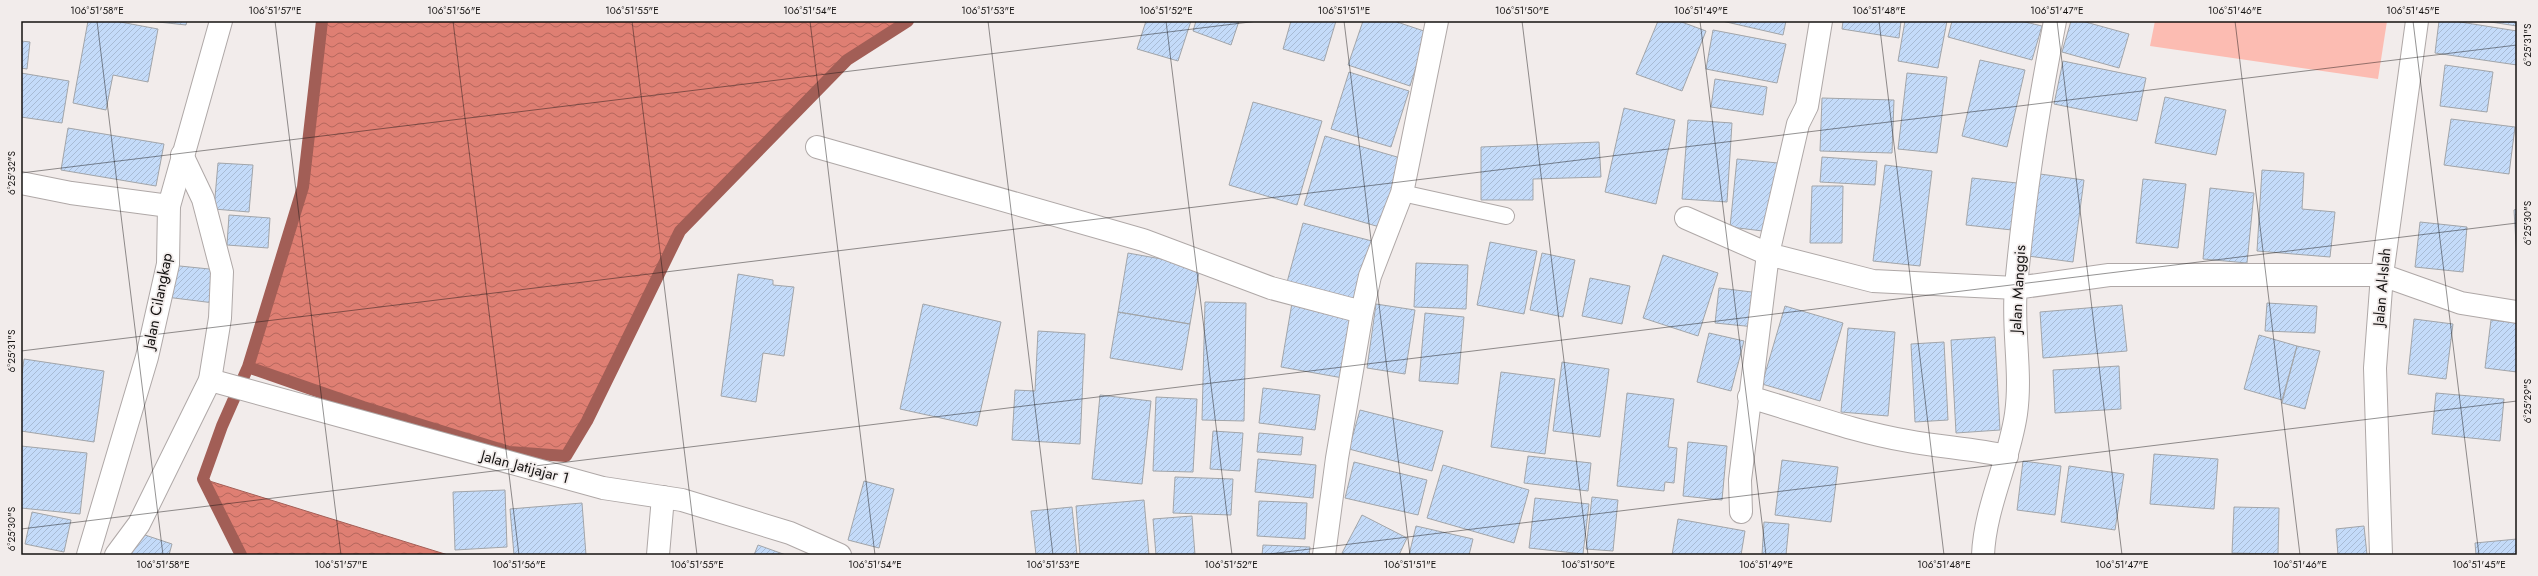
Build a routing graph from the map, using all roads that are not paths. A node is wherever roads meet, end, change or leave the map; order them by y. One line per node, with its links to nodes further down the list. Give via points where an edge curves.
1 (221, 21): 7 (street, Jalan Cilangkap)
2 (1821, 21): 13 (street, via 1807,106 1798,124)
3 (2055, 21): 15 (street, Jalan Manggis, via 2034,129)
4 (2417, 21): 14 (street, Jalan Al-Islah)
5 (1434, 22): 9 (street)
6 (817, 147): 16 (street, via 1143,240 1271,288)
7 (182, 155): 10 (street, Jalan Cilangkap); 18 (street, via 203,199 222,272)
8 (21, 183): 10 (street, via 71,193)
9 (1402, 193): 11 (lane); 16 (street, via 1370,276)
10 (169, 206): 23 (street, Jalan Cilangkap, via 168,264 150,341)
11 (1506, 216)
12 (1686, 218): 13 (street)
13 (1768, 254): 15 (street, via 1873,281); 19 (street)
14 (2382, 274): 15 (street, via 2109,275); 17 (street, via 2461,303); 29 (street, Jalan Al-Islah, via 2376,368)
15 (2016, 288): 20 (street, Jalan Manggis, via 2016,413)
16 (1362, 312): 27 (street, via 1337,458)
17 (2517, 312)
18 (216, 380): 21 (street, Jalan Jatijajar 1, via 260,395 604,488); 24 (street, via 139,524)
19 (1749, 397): 20 (street, via 1856,429 1907,441 1974,449); 22 (street, via 1740,480)
20 (2007, 456): 28 (street, Jalan Manggis, via 1984,529)
21 (663, 497): 25 (street); 26 (street, Jalan Jatijajar 1, via 682,500 790,533)
22 (1741, 512)
23 (88, 555)
24 (116, 555)
25 (658, 555)
26 (840, 555)
27 (1324, 555)
28 (1983, 555)
29 (2381, 555)

